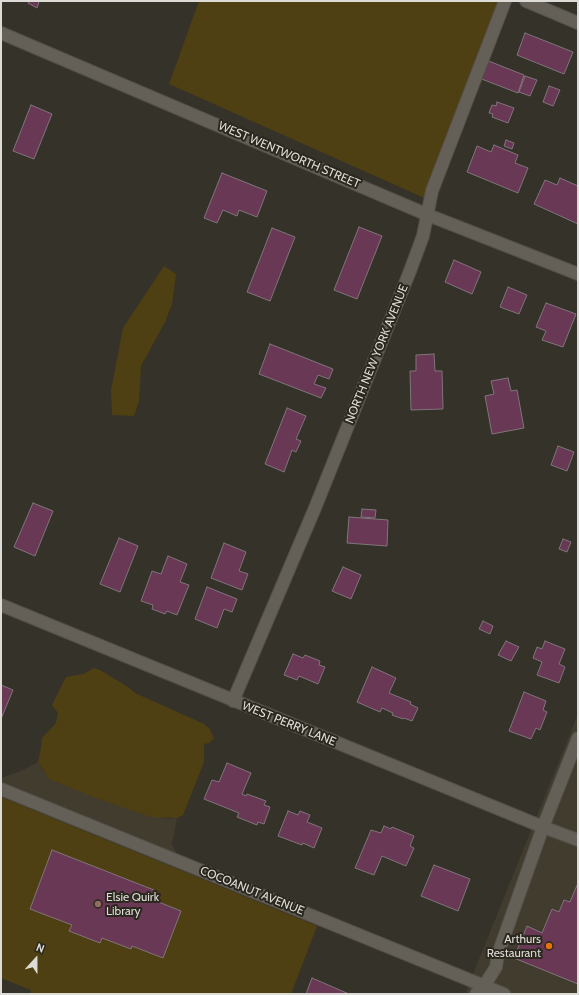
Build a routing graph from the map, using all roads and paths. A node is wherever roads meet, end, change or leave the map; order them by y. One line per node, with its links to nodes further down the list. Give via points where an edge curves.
1 (505, 1): 5 (street, NORTH NEW YORK AVENUE, via 432,191)
2 (526, 1): 3 (street)
3 (578, 23)
4 (1, 33): 5 (street, WEST WENTWORTH STREET)
5 (428, 215): 6 (street, WEST WENTWORTH STREET); 8 (street, NORTH NEW YORK AVENUE, via 408,278)
6 (578, 274)
7 (1, 606): 8 (street, WEST PERRY LANE)
8 (233, 701): 11 (street, WEST PERRY LANE)
9 (578, 738): 11 (street)
10 (1, 789): 13 (street, COCOANUT AVENUE)
11 (543, 827): 12 (street, WEST PERRY LANE); 13 (street, via 498,954 496,967)
12 (578, 840)
13 (480, 990): 14 (street, COCOANUT AVENUE)
14 (504, 994)

